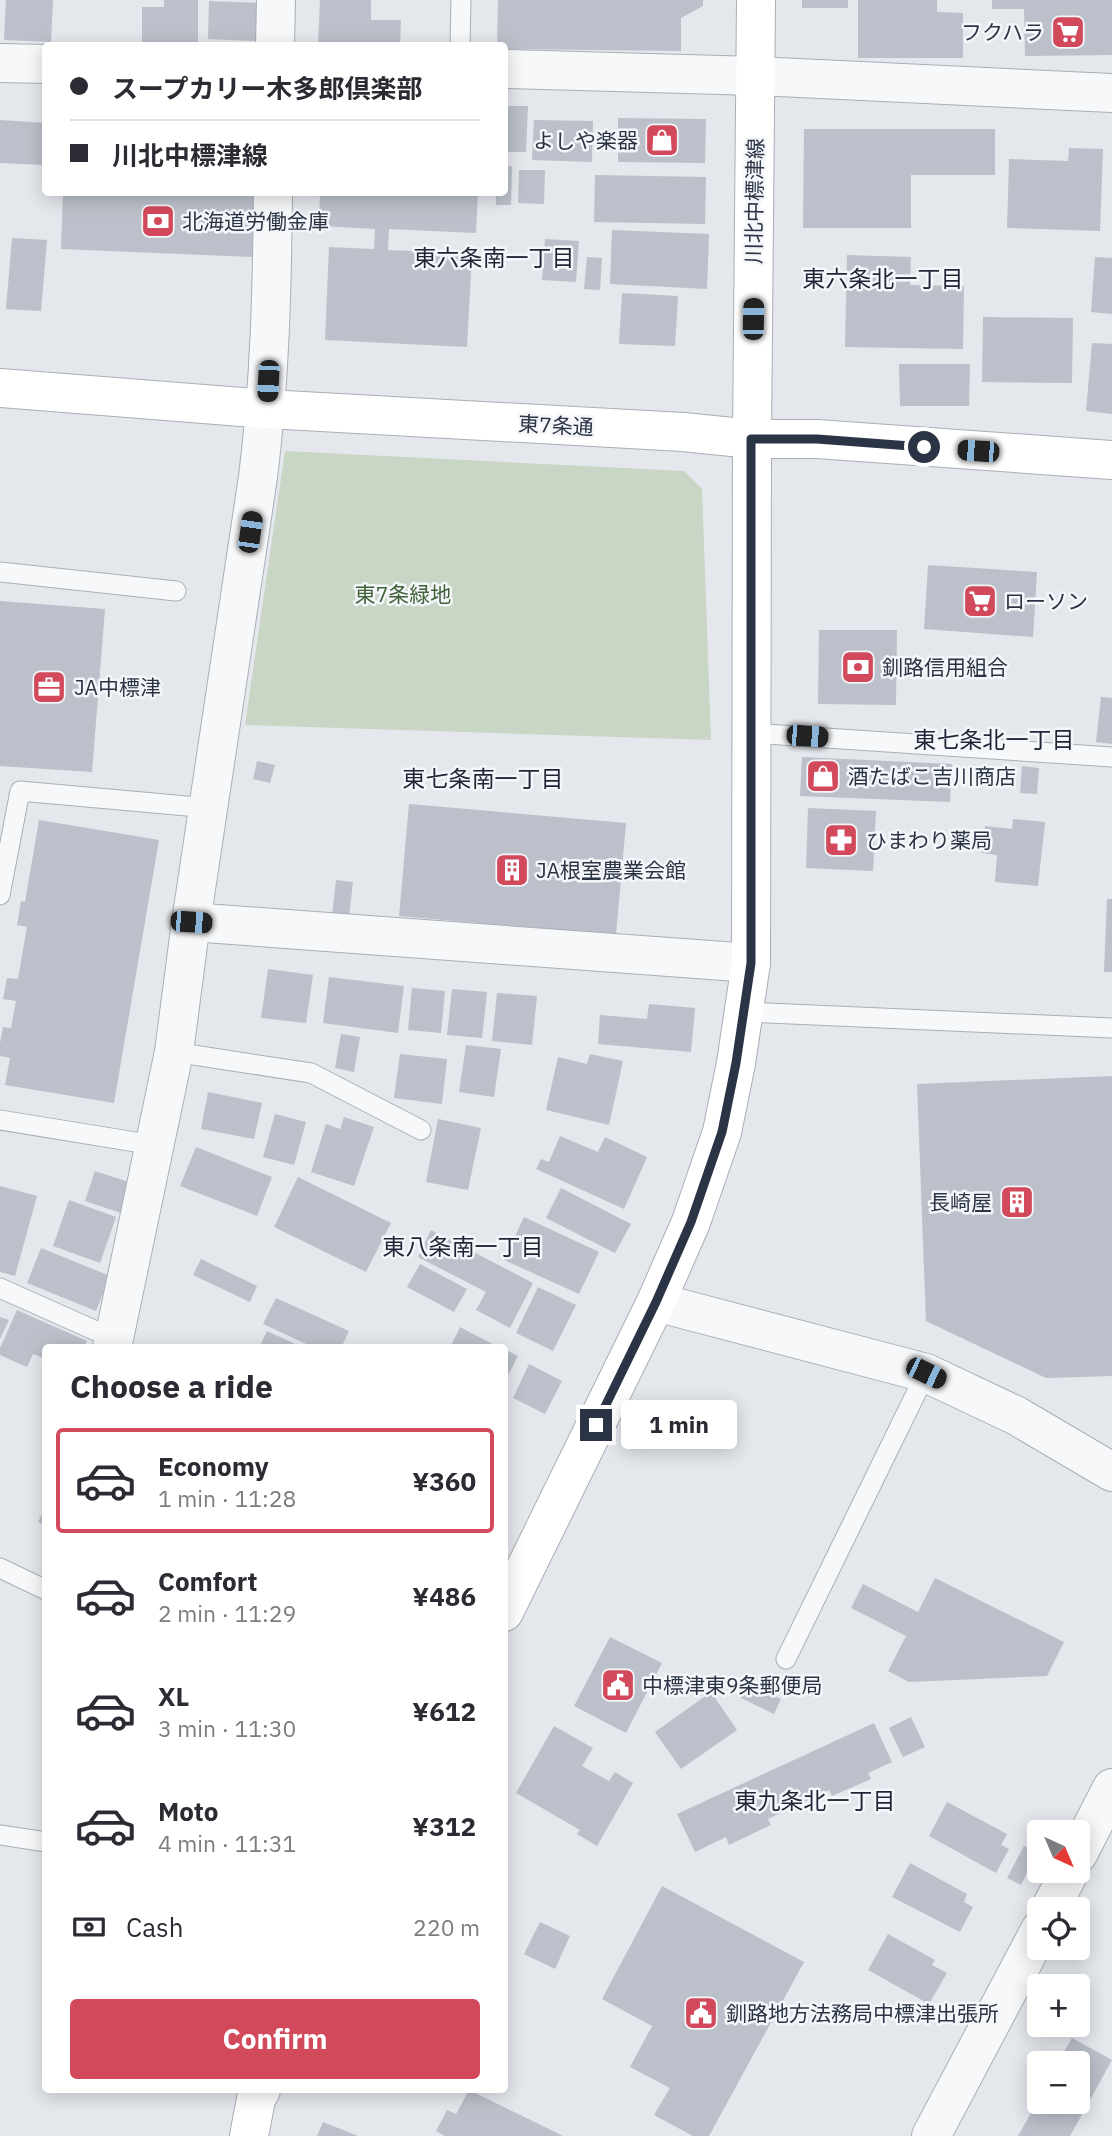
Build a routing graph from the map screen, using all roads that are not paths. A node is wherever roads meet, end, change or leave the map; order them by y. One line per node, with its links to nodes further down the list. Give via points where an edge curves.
1 (276, 0): 4 (street)
2 (461, 0): 5 (lane)
3 (756, 0): 9 (main road, 川北中標津線)
4 (275, 42)
5 (460, 42)
6 (0, 63): 7 (street)
7 (42, 64)
8 (508, 69): 9 (street)
9 (756, 76): 10 (street); 14 (main road, 川北中標津線)
10 (1112, 93)
11 (273, 196): 13 (street)
12 (0, 388): 13 (main road, 東7条通)
13 (267, 408): 14 (main road, 東7条通); 20 (street)
14 (751, 439): 15 (main road, 東7条通, via 817,439); 18 (main road, 川北中標津線)
15 (1112, 460)
16 (0, 572): 17 (lane)
17 (176, 591)
18 (751, 733): 19 (lane); 23 (main road, 川北中標津線)
19 (1112, 757)
20 (209, 808): 21 (lane, via 20,791); 22 (street)
21 (0, 895)
22 (191, 922): 23 (street); 26 (street)
23 (751, 963): 24 (main road, 川北中標津線)
24 (743, 1012): 25 (lane); 31 (main road, 川北中標津線, via 722,1132 691,1222)
25 (1112, 1028)
26 (174, 1052): 28 (lane, via 312,1073); 29 (street)
27 (0, 1120): 29 (lane)
28 (421, 1130)
29 (154, 1145): 32 (street)
30 (0, 1288): 32 (lane)
31 (656, 1302): 33 (street); 37 (main road, 川北中標津線)
32 (113, 1343)
33 (926, 1373): 34 (street, via 1017,1416); 38 (lane)
34 (1112, 1472)
35 (0, 1568): 36 (lane)
36 (42, 1588)
37 (508, 1604)
38 (786, 1659)
39 (1112, 1788): 40 (street)
40 (1090, 1831)
41 (0, 1835): 42 (lane)
42 (42, 1841)
43 (1027, 1954): 46 (street)
44 (259, 2093): 45 (main road)
45 (249, 2136)
46 (930, 2136)

